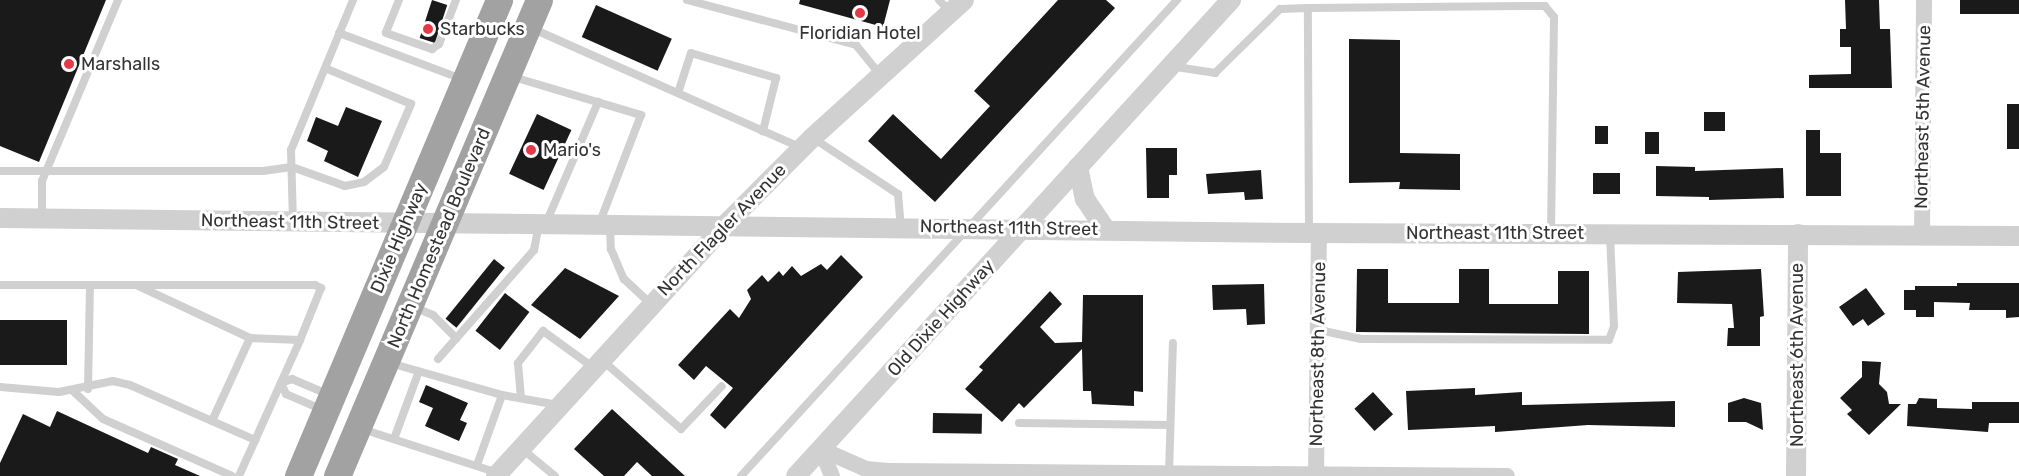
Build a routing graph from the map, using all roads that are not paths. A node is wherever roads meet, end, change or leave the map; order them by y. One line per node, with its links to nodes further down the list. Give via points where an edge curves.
1 (118, 0): 27 (lane)
2 (352, 0): 14 (lane)
3 (399, 0): 4 (lane, via 387,33 432,49 439,44)
4 (456, 0)
5 (499, 0): 19 (highway, Dixie Highway)
6 (539, 0): 13 (highway, North Homestead Boulevard)
7 (687, 0): 18 (lane, via 855,45)
8 (1177, 0): 37 (lane)
9 (1231, 0): 15 (street, Old Dixie Highway)
10 (1924, 0): 44 (street, Northeast 5th Avenue)
11 (951, 4): 18 (street, North Flagler Avenue)
12 (1308, 8): 15 (lane, via 1280,9 1215,73); 40 (lane); 41 (lane, via 1545,6 1552,10)
13 (528, 27): 17 (highway, North Homestead Boulevard); 20 (lane)
14 (339, 33): 16 (lane); 19 (lane)
15 (1170, 66): 25 (street, Old Dixie Highway)
16 (325, 68): 24 (lane, via 291,150); 24 (lane, via 411,104 384,167 364,182 345,186)
17 (508, 75): 21 (lane); 33 (highway, North Homestead Boulevard)
18 (880, 76): 23 (street, North Flagler Avenue)
19 (465, 80): 32 (highway, Dixie Highway)
20 (678, 93): 22 (lane); 22 (lane, via 691,53 776,78)
21 (598, 102): 30 (lane, via 641,115); 34 (lane)
22 (763, 131): 23 (lane)
23 (807, 143): 35 (street, North Flagler Avenue); 36 (lane, via 898,194)
24 (292, 167): 27 (lane); 31 (lane)
25 (1078, 167): 38 (street, Old Dixie Highway); 39 (street, via 1085,199)
26 (0, 171): 27 (lane)
27 (46, 172): 29 (lane, via 42,181)
28 (0, 218): 29 (street, Northeast 11th Street)
29 (42, 219): 31 (street, Northeast 11th Street)
30 (605, 222): 34 (street, Northeast 11th Street); 35 (street, Northeast 11th Street); 49 (lane, via 624,279)
31 (293, 223): 32 (street, Northeast 11th Street)
32 (405, 223): 33 (street, Northeast 11th Street); 67 (highway, Dixie Highway)
33 (445, 223): 34 (street, Northeast 11th Street); 50 (highway, North Homestead Boulevard)
34 (543, 223): 53 (lane, via 534,250)
35 (725, 225): 36 (street, Northeast 11th Street); 49 (street, North Flagler Avenue)
36 (901, 226): 37 (street, Northeast 11th Street)
37 (968, 227): 38 (street, Northeast 11th Street); 86 (lane)
38 (1022, 229): 39 (street, Northeast 11th Street); 76 (street, Old Dixie Highway)
39 (1106, 230): 40 (street, Northeast 11th Street)
40 (1314, 233): 41 (street, Northeast 11th Street); 51 (street, Northeast 8th Avenue)
41 (1551, 233): 42 (street, Northeast 11th Street)
42 (1610, 233): 43 (street, Northeast 11th Street); 51 (lane, via 1614,326 1610,340 1360,339)
43 (1798, 234): 44 (street, Northeast 11th Street); 90 (street, Northeast 6th Avenue)
44 (1922, 235): 45 (street, Northeast 11th Street)
45 (2019, 236)
46 (0, 285): 47 (lane)
47 (90, 285): 48 (lane); 63 (lane)
48 (138, 286): 52 (lane); 54 (lane, via 315,285 321,288)
49 (651, 304): 58 (street, North Flagler Avenue)
50 (411, 306): 53 (lane, via 433,315); 57 (highway, North Homestead Boulevard)
51 (1319, 330): 80 (street, Northeast 8th Avenue)
52 (250, 338): 54 (lane); 69 (lane)
53 (456, 338): 56 (lane)
54 (300, 340): 60 (lane)
55 (1173, 343): 71 (lane)
56 (438, 359)
57 (387, 362): 59 (lane); 72 (highway, North Homestead Boulevard)
58 (598, 364): 62 (lane, via 681,429); 66 (lane, via 543,331 518,363); 68 (street, North Flagler Avenue)
59 (419, 371): 65 (lane); 73 (lane)
60 (281, 383): 67 (lane, via 286,394); 67 (lane, via 292,379); 74 (lane)
61 (0, 387): 64 (lane)
62 (722, 387)
63 (88, 389): 64 (lane); 69 (lane, via 113,381 130,385)
64 (72, 390): 81 (lane, via 103,419)
65 (502, 395): 66 (lane); 77 (lane)
66 (521, 398): 68 (lane)
67 (329, 404): 83 (highway, Dixie Highway)
68 (560, 405): 75 (street, North Flagler Avenue)
69 (212, 421): 74 (lane)
70 (1019, 423): 71 (lane)
71 (1170, 425): 79 (lane)
72 (358, 428): 73 (lane); 84 (highway, North Homestead Boulevard)
73 (394, 439): 77 (lane)
74 (255, 440): 82 (lane)
75 (521, 448): 78 (street, North Flagler Avenue); 85 (lane)
76 (820, 449): 79 (street, via 878,471); 87 (street, Old Dixie Highway); 88 (street)
77 (477, 465): 78 (lane)
78 (497, 474)
79 (1169, 474): 80 (street)
80 (1316, 475): 89 (street)
81 (232, 476)
82 (239, 476)
83 (298, 476)
84 (338, 476)
85 (555, 476)
86 (741, 476)
87 (796, 476)
88 (832, 476)
89 (1508, 476)
90 (1796, 476)

